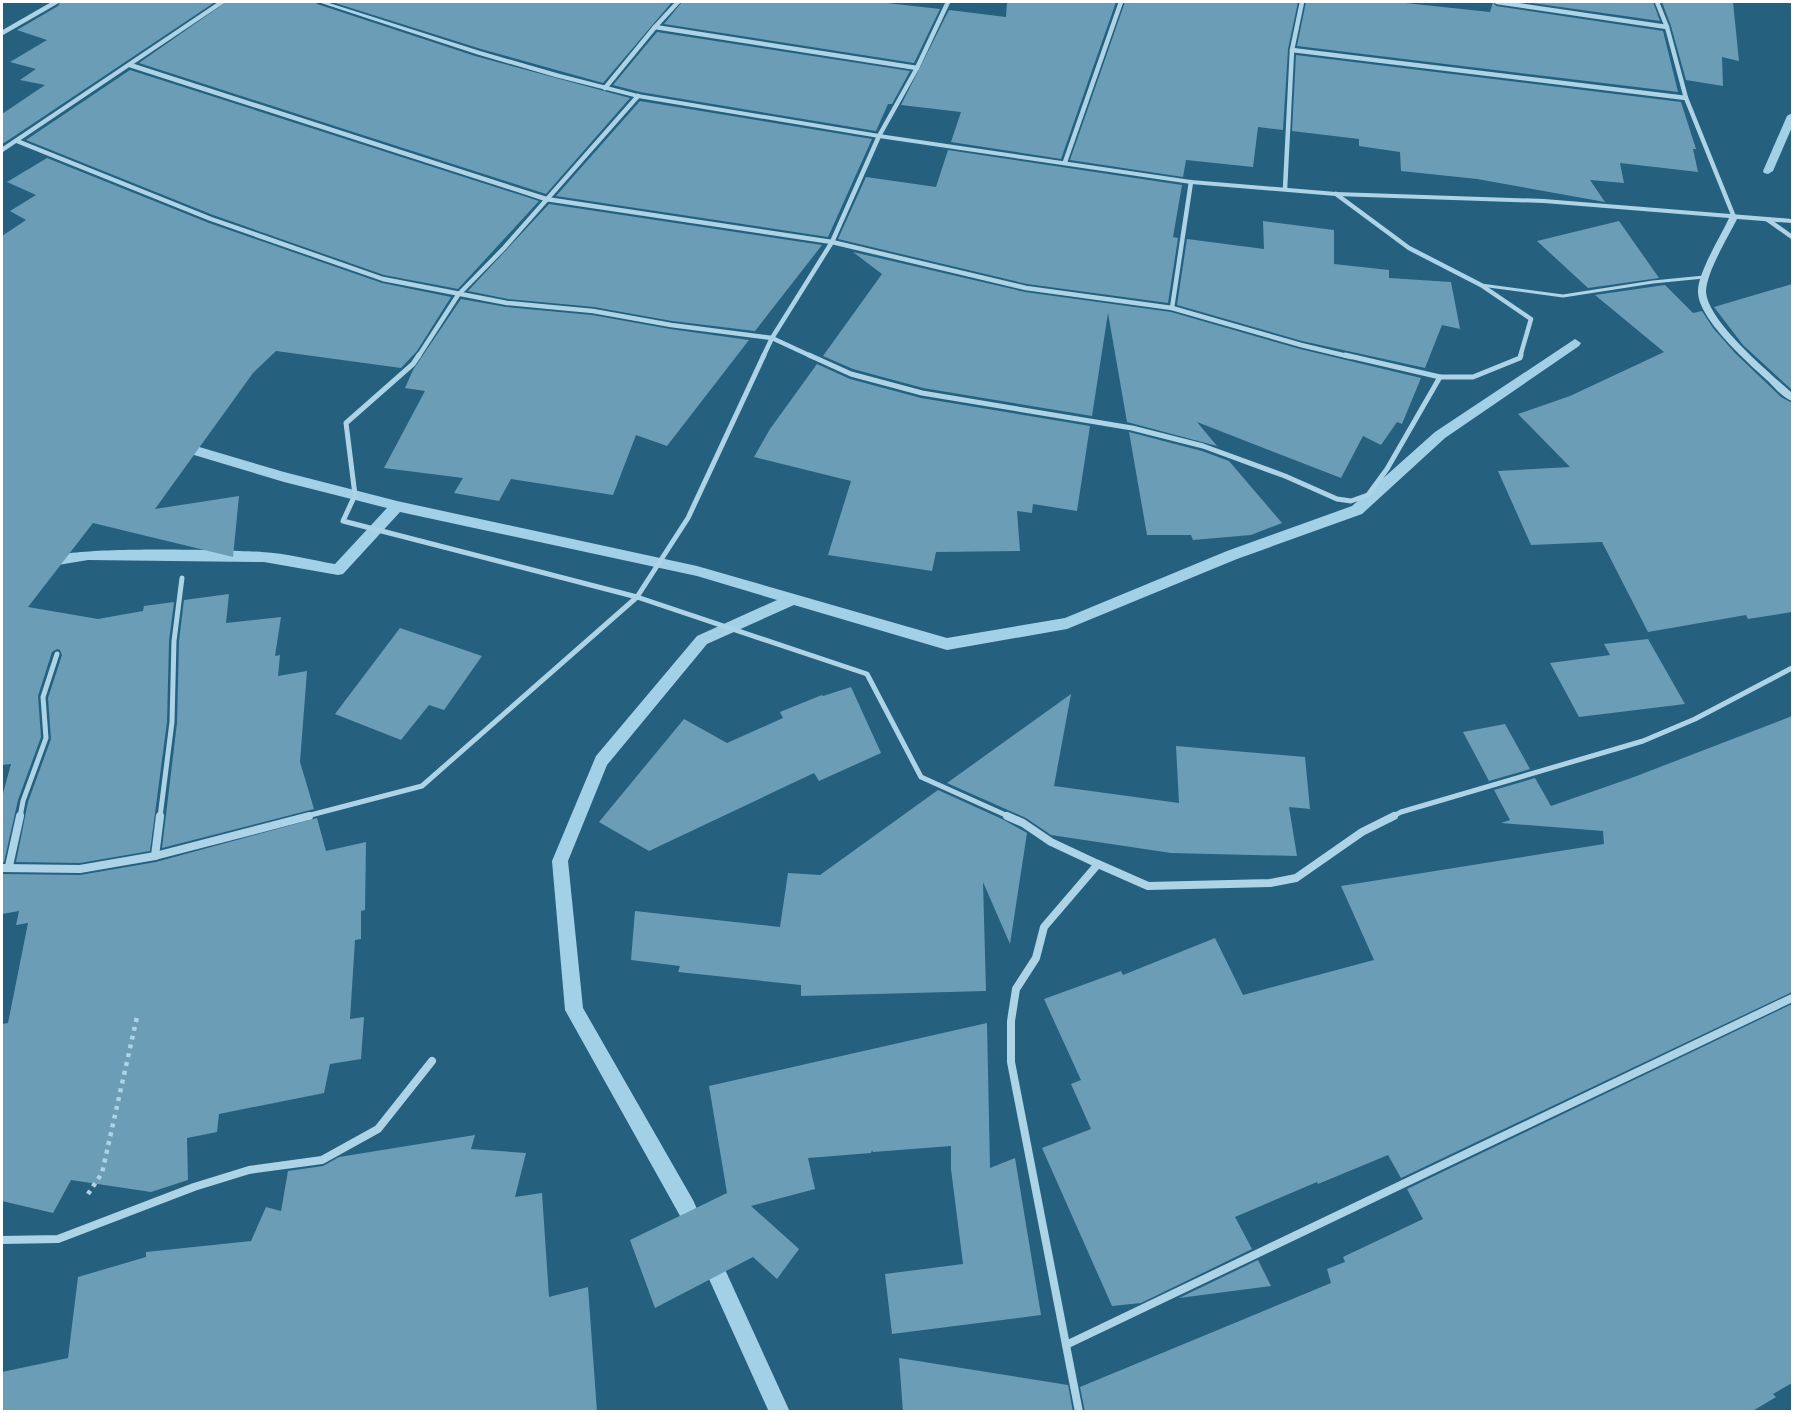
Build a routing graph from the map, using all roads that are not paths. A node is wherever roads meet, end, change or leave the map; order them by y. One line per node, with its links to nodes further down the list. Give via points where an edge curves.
1 (56, 2): 12 (street)
2 (222, 2): 14 (street)
3 (321, 2): 16 (street, via 412,33)
4 (678, 2): 10 (street)
5 (948, 2): 15 (street)
6 (1121, 2): 22 (street)
7 (1302, 2): 13 (street)
8 (1497, 2): 11 (street)
9 (1657, 2): 11 (street)
10 (655, 27): 15 (street); 16 (street)
11 (1667, 27): 18 (street)
12 (2, 33)
13 (1292, 50): 18 (street); 24 (street)
14 (130, 65): 20 (street); 26 (street)
15 (917, 68): 19 (street)
16 (605, 88): 17 (street)
17 (638, 96): 19 (street); 26 (street)
18 (1686, 98): 27 (street)
19 (879, 136): 22 (street); 31 (street)
20 (17, 141): 21 (street); 34 (street, via 319,258 383,279)
21 (2, 150)
22 (1065, 162): 23 (street)
23 (1191, 182): 24 (street); 35 (street)
24 (1285, 189): 25 (street)
25 (1336, 194): 27 (street, via 1544,201); 33 (street, via 1408,248)
26 (546, 199): 31 (street); 34 (street)
27 (1734, 217): 28 (street); 32 (street)
28 (1768, 220): 29 (street); 30 (street)
29 (1792, 221)
30 (1792, 237)
31 (832, 242): 35 (street, via 1026,288); 36 (street)
32 (1707, 277): 33 (lane, via 1563,296); 38 (street, via 1702,291 1718,325)
33 (1481, 285): 37 (street, via 1531,319 1520,358 1473,377)
34 (458, 295): 36 (street); 40 (street, via 413,364 346,423 355,495 343,521)
35 (1172, 308): 37 (street, via 1301,345)
36 (772, 338): 37 (street, via 851,374 922,393 1121,426 1203,446 1324,495 1351,501 1368,495 1388,469); 40 (street, via 688,518)
37 (1440, 377)
38 (1792, 398)
39 (182, 578): 43 (street, via 174,641 172,722)
40 (637, 597): 43 (street, via 422,786); 44 (street, via 867,674 921,777 1023,823 1051,842)
41 (57, 654): 45 (street, via 44,697 46,738)
42 (1792, 668): 44 (street, via 1695,719 1643,741 1401,812 1362,832 1296,878 1270,883 1148,886)
43 (155, 856): 45 (street, via 80,869)
44 (1098, 864): 49 (street, via 1044,927 1035,958 1016,989 1011,1021 1011,1062)
45 (5, 867)
46 (1792, 998): 49 (street)
47 (432, 1061): 48 (street, via 378,1129 322,1160 249,1170 58,1239)
48 (2, 1240)
49 (1066, 1346): 50 (street)
50 (1079, 1412)

